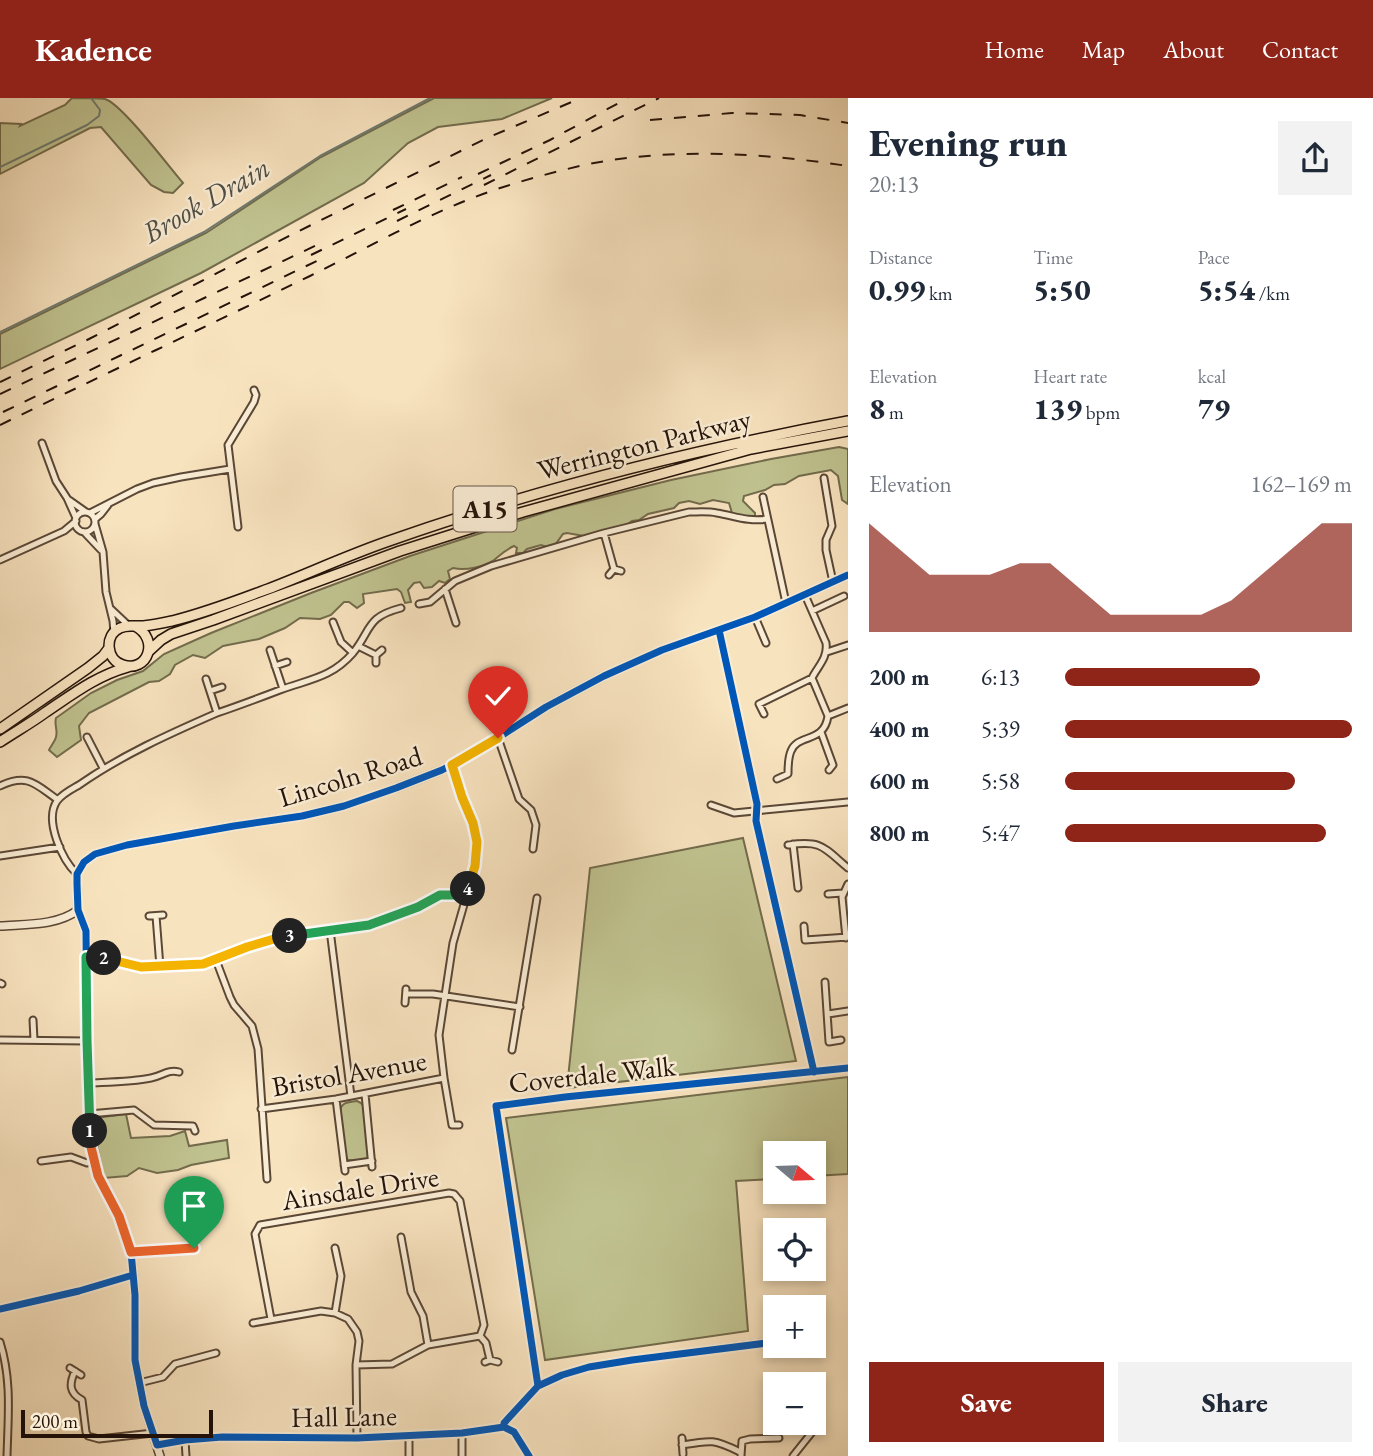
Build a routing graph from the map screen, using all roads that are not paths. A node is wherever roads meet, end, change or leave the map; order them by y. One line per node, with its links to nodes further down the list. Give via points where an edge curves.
1 (254, 390): 4 (street, via 254,402 228,445)
2 (846, 426): 33 (highway, Werrington Parkway / A15, via 749,439 610,473 385,542 209,611); 43 (highway, Werrington Parkway / A15, via 523,512 412,547 171,634)
3 (42, 443): 7 (street)
4 (230, 469): 8 (street, via 153,483); 13 (street)
5 (824, 478): 21 (street, via 832,526 826,550)
6 (763, 497): 11 (street)
7 (67, 498): 9 (street); 10 (street)
8 (108, 505): 9 (street); 12 (street)
9 (88, 513): 10 (street); 12 (street)
10 (76, 519): 14 (street); 15 (street)
11 (767, 519): 16 (street, via 689,512); 25 (street)
12 (95, 521): 15 (street, via 90,531); 17 (street)
13 (238, 527)
14 (64, 531): 15 (street); 18 (street)
15 (82, 531): 17 (street)
16 (604, 533): 19 (street, via 611,572); 22 (street, via 491,566)
17 (103, 552): 27 (street)
18 (0, 560)
19 (621, 572)
20 (848, 575): 21 (street, Lincoln Road)
21 (833, 582): 23 (street, Lincoln Road)
22 (445, 589): 26 (street, via 430,602); 32 (street)
23 (805, 595): 25 (street, Lincoln Road); 29 (street)
24 (844, 596): 29 (street)
25 (786, 603): 30 (street, Lincoln Road)
26 (419, 604)
27 (109, 607): 33 (street); 36 (street)
28 (401, 608): 39 (street, via 373,622)
29 (812, 611): 44 (street)
30 (755, 617): 37 (street); 63 (street, Lincoln Road, via 604,676)
31 (333, 622): 35 (street)
32 (456, 623)
33 (132, 626): 36 (highway, A15); 43 (highway, via 145,634)
34 (346, 627): 35 (street)
35 (336, 631): 45 (street)
36 (114, 633): 40 (highway)
37 (766, 643)
38 (848, 645): 44 (street)
39 (358, 646): 45 (street); 46 (street)
40 (109, 648): 49 (highway, via 113,659); 60 (highway, via 88,668)
41 (270, 650): 50 (street)
42 (382, 650): 46 (street)
43 (148, 652): 49 (highway, A15, via 141,662)
44 (827, 652): 51 (street)
45 (353, 653): 54 (street, via 337,669)
46 (376, 655): 48 (street)
47 (287, 662): 50 (street)
48 (376, 663)
49 (129, 666): 64 (highway, A15, via 80,687)
50 (275, 666): 54 (street)
51 (812, 678): 58 (street, via 759,704); 59 (street)
52 (206, 679): 55 (street)
53 (222, 687): 55 (street)
54 (283, 689): 57 (street)
55 (210, 691): 57 (street)
56 (848, 708): 59 (street)
57 (217, 713): 68 (street)
58 (764, 714)
59 (828, 716): 61 (street)
60 (0, 729)
61 (821, 732): 69 (street, via 833,765); 70 (street, via 795,745 788,774)
62 (87, 737): 66 (street)
63 (498, 738): 67 (street, Lincoln Road); 76 (street, via 519,799 531,810 536,825)
64 (0, 742)
65 (102, 744): 66 (street)
66 (93, 750): 68 (street)
67 (452, 765): 79 (street, Lincoln Road, via 344,806 113,848 89,858); 84 (street, via 477,842)
68 (103, 768): 72 (street)
69 (829, 770)
70 (777, 779)
71 (0, 786): 72 (street, via 26,780)
72 (58, 800): 75 (street, via 53,827)
73 (848, 802): 74 (street, via 734,813)
74 (711, 805)
75 (60, 848): 77 (street); 79 (street)
76 (533, 849)
77 (0, 856)
78 (848, 868): 81 (street, via 814,843 790,844)
79 (77, 874): 86 (street)
80 (848, 884): 82 (street)
81 (798, 888)
82 (843, 893): 83 (street); 94 (street)
83 (828, 894)
84 (466, 897): 92 (street, via 440,895 378,923); 99 (street)
85 (537, 898): 101 (street)
86 (78, 910): 90 (street, via 53,921); 95 (street, via 85,927)
87 (163, 915): 89 (street)
88 (149, 916): 89 (street)
89 (156, 916): 97 (street)
90 (1, 926): 93 (street)
91 (804, 926): 94 (street, via 805,940)
92 (330, 930): 96 (street, via 274,939); 114 (street)
93 (0, 936)
94 (847, 937)
95 (86, 957): 97 (street); 108 (street)
96 (216, 960): 97 (street); 116 (street, via 234,1005 256,1035)
97 (160, 967)
98 (825, 982): 103 (street)
99 (443, 997): 100 (street, via 406,991); 101 (street); 111 (street, via 439,1035)
100 (405, 1003)
101 (520, 1007): 109 (street)
102 (848, 1011): 103 (street)
103 (828, 1014): 107 (street, via 830,1041)
104 (33, 1020): 106 (street)
105 (0, 1040): 106 (street)
106 (34, 1040): 108 (street)
107 (841, 1040)
108 (87, 1041): 112 (street)
109 (512, 1050)
110 (179, 1072): 112 (street)
111 (444, 1078): 113 (street, Bristol Avenue); 118 (street, via 455,1125)
112 (89, 1083): 117 (street)
113 (365, 1094): 114 (street, Bristol Avenue); 115 (street, via 372,1164 345,1168)
114 (351, 1096): 115 (street, Bristol Avenue)
115 (337, 1099): 116 (street, Bristol Avenue)
116 (261, 1109): 122 (street)
117 (89, 1114): 119 (street, via 134,1110 154,1125); 121 (street)
118 (444, 1126)
119 (196, 1127)
120 (41, 1161): 121 (street, via 71,1157)
121 (93, 1161): 128 (street)
122 (267, 1179)
123 (401, 1237): 125 (street)
124 (411, 1244): 125 (street)
125 (402, 1245): 137 (street)
126 (194, 1248): 128 (street)
127 (335, 1248): 131 (street, via 341,1276)
128 (131, 1252): 129 (street)
129 (133, 1275): 130 (street); 142 (street)
130 (0, 1309)
131 (335, 1313): 132 (street); 140 (street, via 348,1319 357,1332)
132 (271, 1319): 133 (street); 134 (street, Ainsdale Drive, via 255,1234 260,1225 452,1193 460,1201 484,1325)
133 (253, 1323)
134 (480, 1336): 137 (street); 139 (street, via 487,1361)
135 (0, 1342): 143 (street)
136 (763, 1343): 145 (street, via 632,1360 562,1375 538,1386)
137 (428, 1345): 140 (street, via 392,1364)
138 (216, 1353): 142 (street, via 175,1364 163,1377)
139 (498, 1362)
140 (356, 1365): 151 (street)
141 (75, 1371): 147 (street, via 70,1383 82,1400 88,1436 99,1439)
142 (139, 1384): 147 (street)
143 (8, 1401): 144 (street); 158 (street)
144 (0, 1402)
145 (504, 1427): 148 (street, Hall Lane); 163 (street, via 514,1432)
146 (749, 1430): 153 (street)
147 (153, 1433): 155 (street)
148 (462, 1433): 150 (street, Hall Lane); 162 (street)
149 (810, 1435): 164 (street)
150 (409, 1436): 151 (street, Hall Lane); 161 (street, Hall Lane)
151 (357, 1438): 154 (street, Hall Lane)
152 (779, 1438): 153 (street)
153 (750, 1439): 157 (street, via 742,1441)
154 (185, 1440): 155 (street, Hall Lane); 160 (street)
155 (157, 1445): 159 (street)
156 (683, 1454): 157 (street, via 682,1441 717,1441)
157 (741, 1454)
158 (7, 1456)
159 (160, 1456)
160 (187, 1456)
161 (409, 1456)
162 (462, 1456)
163 (529, 1456)
164 (793, 1456)

